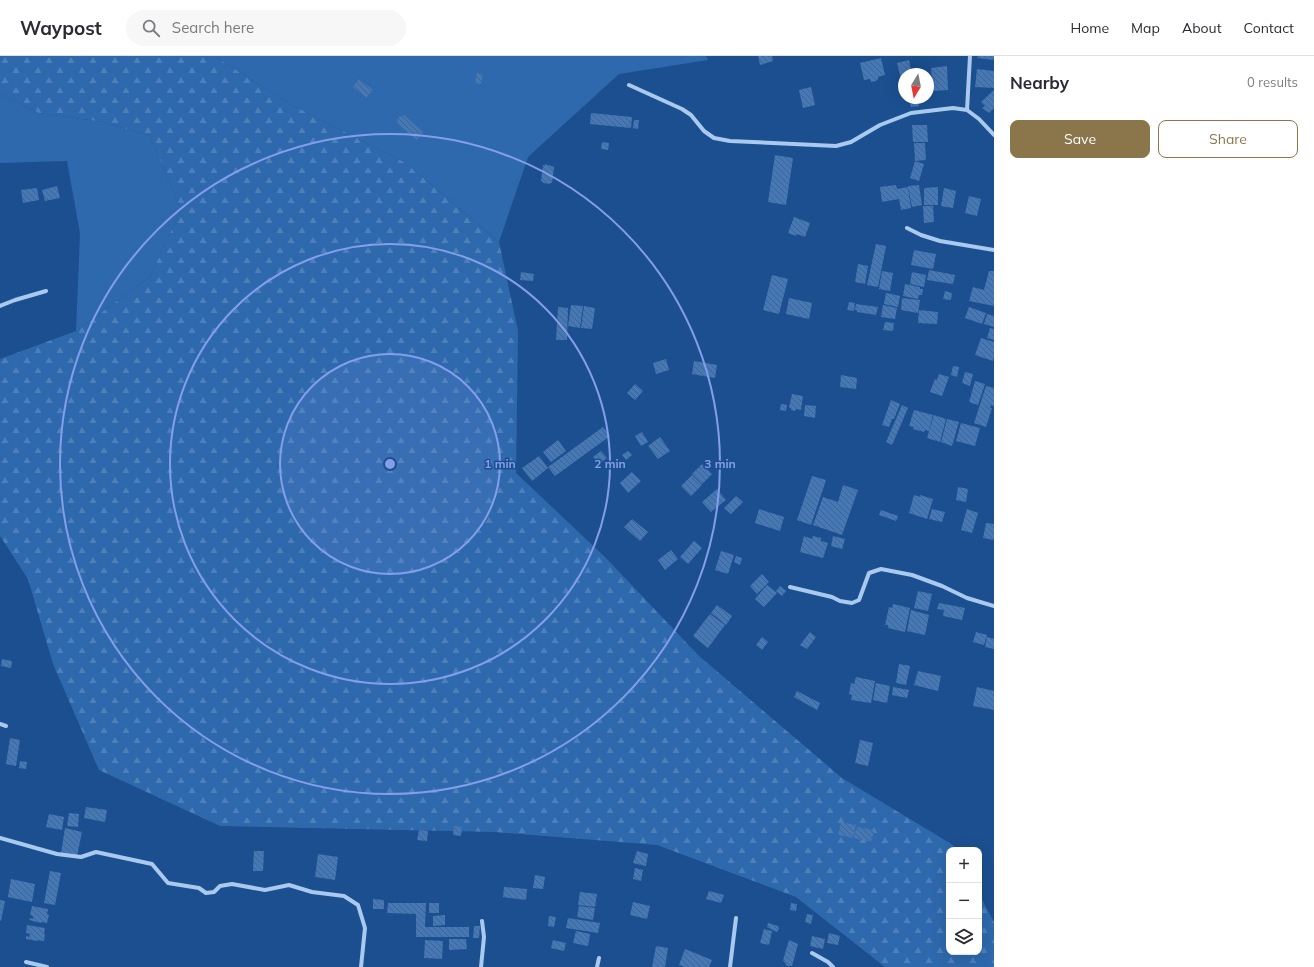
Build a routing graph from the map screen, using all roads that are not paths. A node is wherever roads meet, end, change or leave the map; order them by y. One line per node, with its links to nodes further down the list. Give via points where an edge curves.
1 (970, 56): 3 (street)
2 (629, 85): 3 (street, via 682,109 714,138 730,140 836,146 852,142 880,124 911,113 954,108)
3 (967, 110): 4 (street)
4 (994, 135)
5 (907, 228): 6 (street, via 940,241)
6 (994, 250)
7 (46, 291): 8 (street)
8 (0, 306)
9 (790, 587): 10 (street, via 852,603 859,600 869,573 881,569 912,575 967,598)
10 (994, 606)
11 (0, 724): 12 (street)
12 (6, 726)
13 (0, 838): 20 (street, via 57,854 81,857 96,852 152,864 168,883 199,888 206,893 214,892 220,886 232,884 265,890 289,885 312,892 344,896 358,905 365,928)
14 (736, 918): 23 (street)
15 (482, 921): 21 (street, via 484,937)
16 (812, 953): 24 (street)
17 (599, 958): 22 (street)
18 (26, 962): 19 (street)
19 (47, 967)
20 (361, 967)
21 (481, 967)
22 (597, 967)
23 (730, 967)
24 (833, 967)

